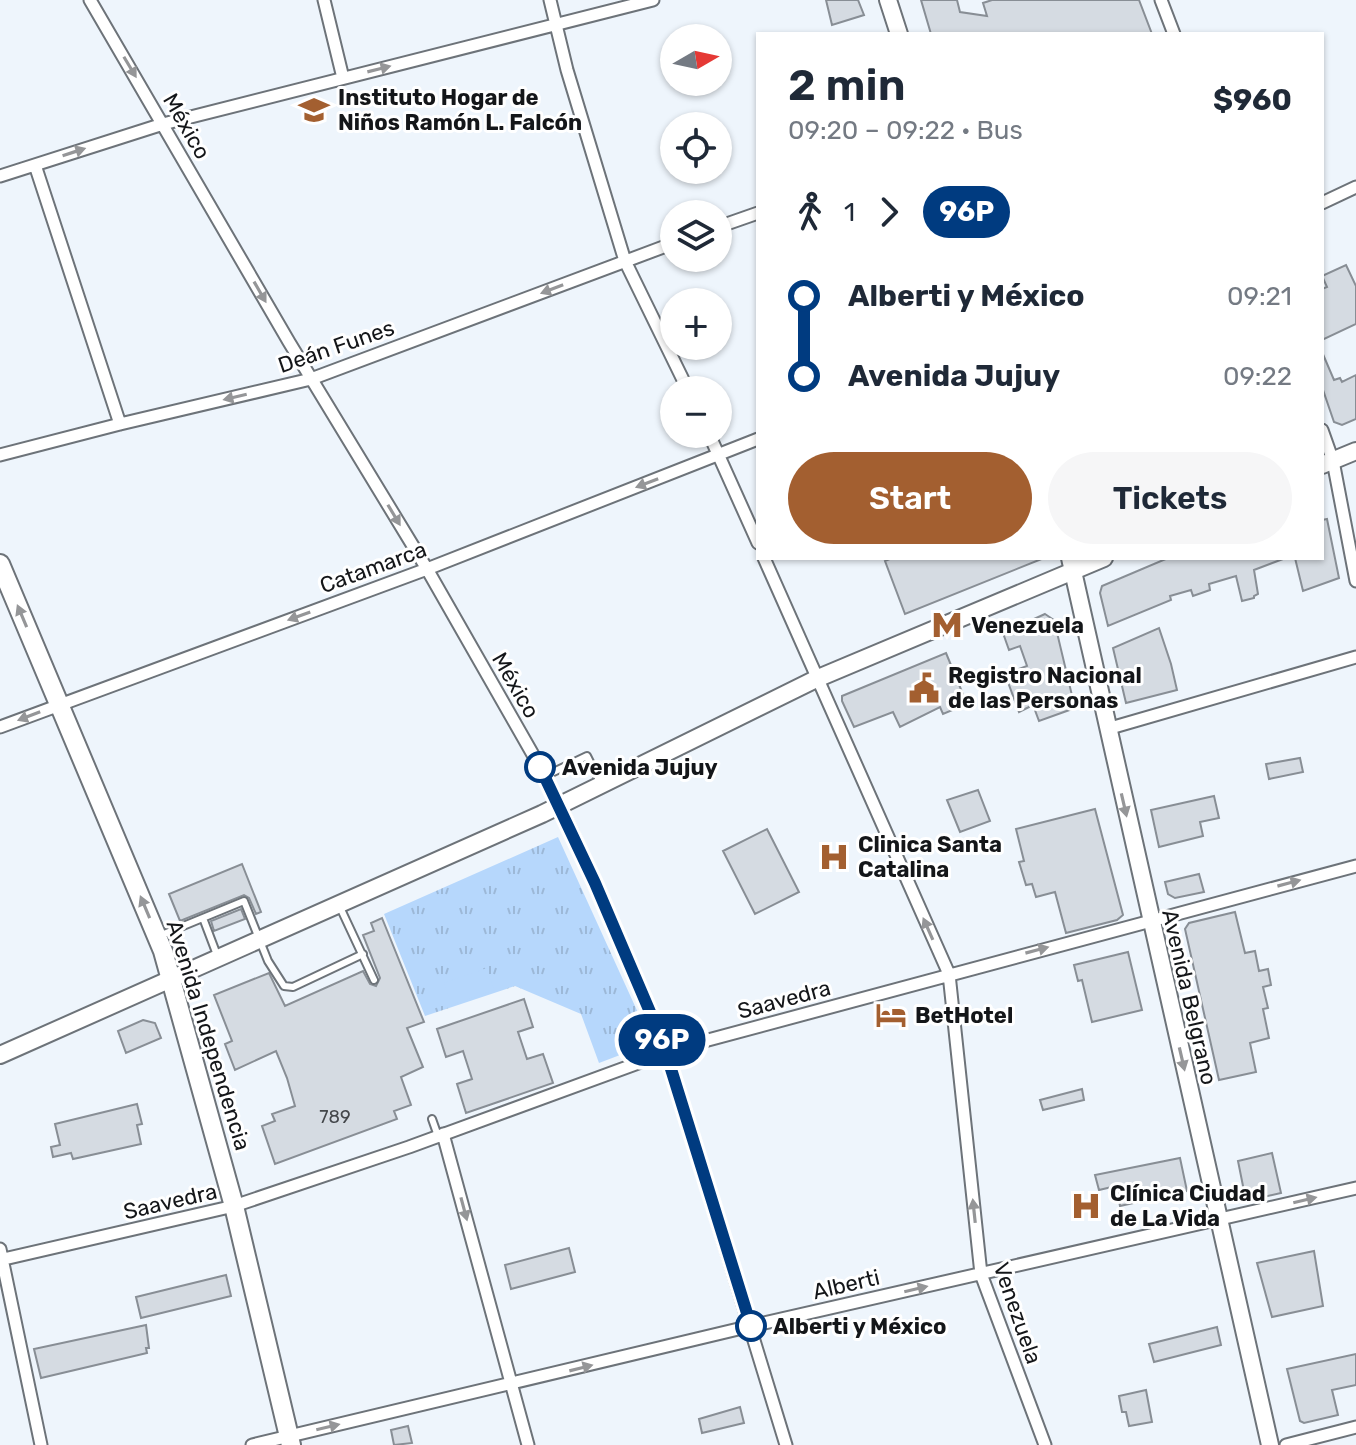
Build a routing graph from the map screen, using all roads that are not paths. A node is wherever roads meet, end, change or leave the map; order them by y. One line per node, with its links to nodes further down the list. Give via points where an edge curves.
1 (90, 0): 11 (street, México, one-way to 11)
2 (324, 0): 10 (street)
3 (550, 0): 7 (street)
4 (653, 0): 7 (street)
5 (888, 0): 8 (main road)
6 (1161, 0): 9 (street)
7 (556, 24): 10 (street, one-way to 7); 19 (street)
8 (898, 32)
9 (1173, 32)
10 (343, 78): 11 (street)
11 (163, 124): 12 (street, one-way to 11); 21 (street, México, one-way to 21)
12 (35, 165): 13 (street); 22 (street)
13 (0, 176)
14 (1356, 187): 15 (street)
15 (1324, 202)
16 (756, 214): 17 (street)
17 (732, 222)
18 (660, 248): 19 (street, Deán Funes)
19 (625, 261): 20 (street); 21 (street, Deán Funes, one-way to 21)
20 (681, 376)
21 (311, 379): 22 (street, Deán Funes, one-way to 22); 35 (street, México, one-way to 35)
22 (120, 424): 27 (street, Deán Funes)
23 (756, 440): 28 (street, Catamarca)
24 (1324, 443): 29 (street)
25 (716, 448): 28 (street)
26 (1356, 451): 29 (main road)
27 (0, 455)
28 (719, 455): 30 (street); 35 (street, Catamarca, one-way to 35)
29 (1327, 463): 36 (street)
30 (756, 538)
31 (765, 560): 38 (street, Venezuela)
32 (1093, 560): 34 (main road)
33 (0, 564): 39 (main road, Avenida Independencia, one-way to 33)
34 (1072, 564): 38 (main road); 41 (main road, Avenida Belgrano)
35 (427, 569): 39 (street, Catamarca, one-way to 39); 42 (street, México)
36 (1356, 581)
37 (1356, 657): 41 (street)
38 (816, 679): 43 (main road); 53 (street, Venezuela, one-way to 38)
39 (60, 705): 40 (street, Catamarca, one-way to 40); 49 (main road, Avenida Independencia, one-way to 39)
40 (0, 727)
41 (1107, 729): 48 (main road, Avenida Belgrano, one-way to 48)
42 (545, 776): 43 (lane, via 587,756); 44 (street, México)
43 (601, 784): 44 (main road)
44 (559, 805): 46 (main road); 56 (street, México)
45 (1356, 866): 48 (street, Saavedra, one-way to 45)
46 (339, 905): 50 (main road); 51 (lane)
47 (203, 918): 49 (lane); 50 (lane, via 244,901); 52 (lane)
48 (1150, 920): 53 (street, Saavedra, one-way to 48); 62 (main road, Avenida Belgrano, one-way to 62)
49 (157, 937): 54 (main road, Avenida Independencia)
50 (259, 941): 51 (lane, via 284,986 293,987); 52 (main road)
51 (363, 954): 55 (lane)
52 (218, 959): 54 (main road)
53 (949, 974): 56 (street, Saavedra); 64 (street, Venezuela, one-way to 53)
54 (172, 980): 57 (main road); 61 (main road, Avenida Independencia)
55 (374, 980)
56 (666, 1054): 59 (street, Saavedra); 65 (street, México)
57 (0, 1055)
58 (432, 1119): 59 (lane)
59 (440, 1135): 61 (street, Saavedra); 66 (street, one-way to 66)
60 (1356, 1188): 62 (street, Alberti, one-way to 60)
61 (234, 1206): 63 (street, Saavedra); 68 (main road, Avenida Independencia)
62 (1220, 1219): 64 (street, Alberti); 74 (main road, Avenida Belgrano)
63 (1, 1256): 69 (street)
64 (981, 1274): 65 (street, Alberti, one-way to 64); 73 (street, Venezuela)
65 (751, 1326): 66 (street, Alberti, one-way to 65); 72 (street, México)
66 (512, 1385): 68 (street, Alberti, one-way to 66); 71 (street)
67 (1356, 1427): 75 (street)
68 (290, 1441): 70 (street, Alberti)
69 (41, 1445)
70 (252, 1445)
71 (528, 1445)
72 (786, 1445)
73 (1045, 1445)
74 (1270, 1445)
75 (1286, 1445)

